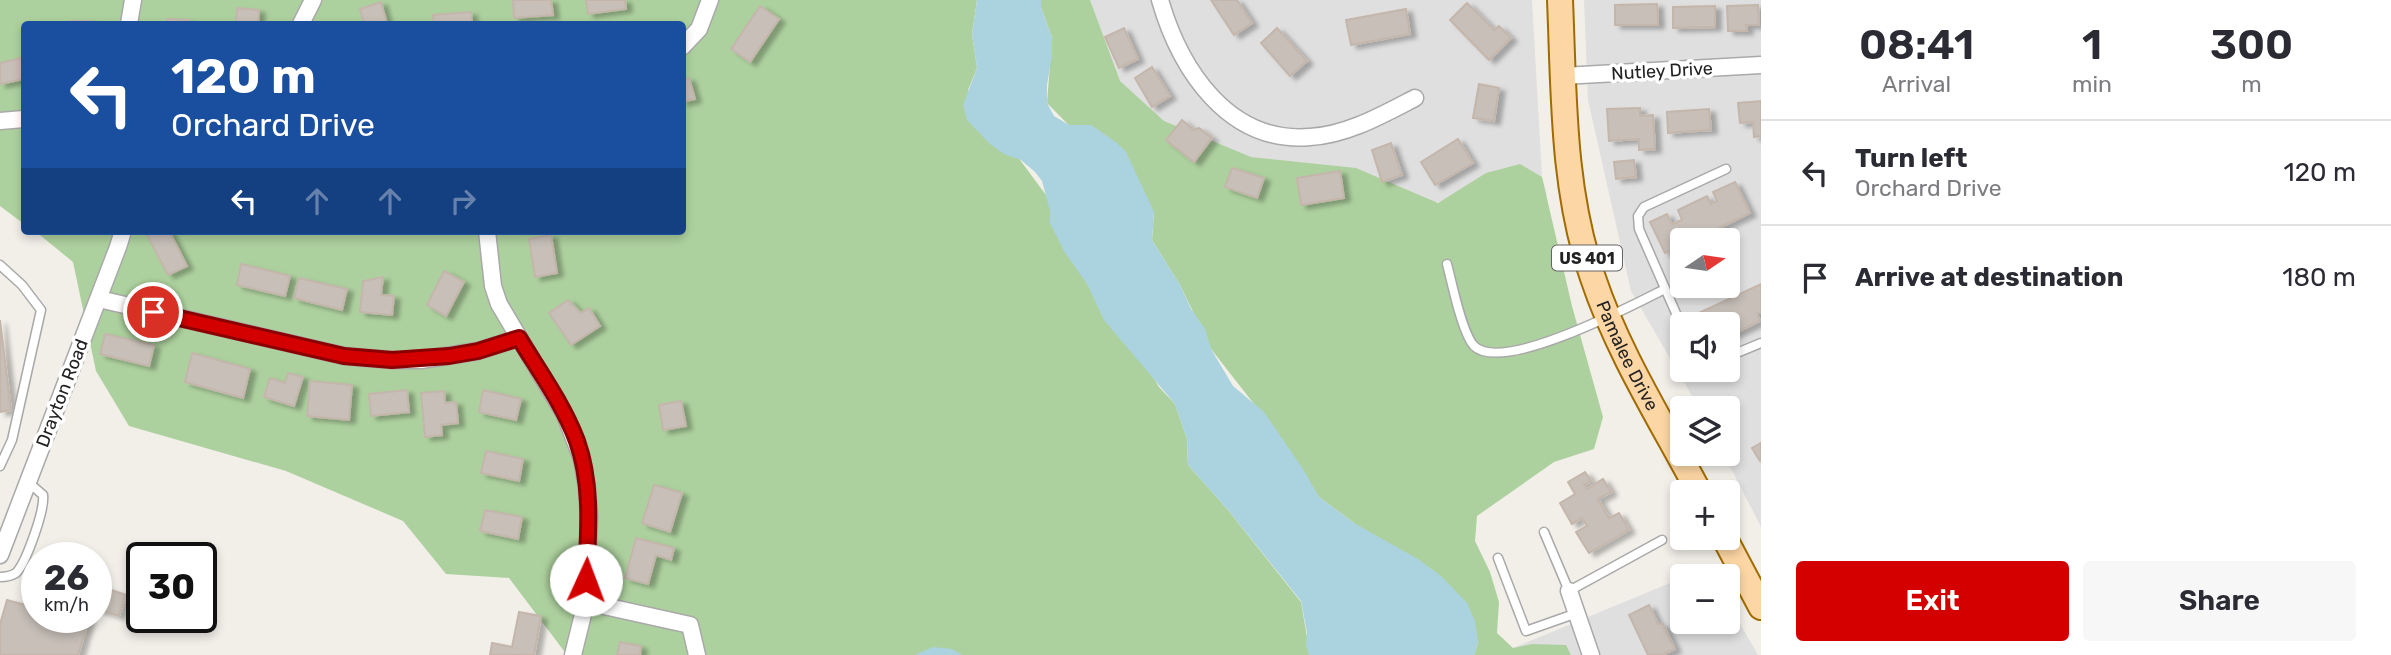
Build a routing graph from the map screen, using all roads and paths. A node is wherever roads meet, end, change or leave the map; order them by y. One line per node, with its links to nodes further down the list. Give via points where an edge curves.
1 (132, 0): 6 (street)
2 (313, 0): 7 (street)
3 (710, 0): 8 (street, via 699,29)
4 (1160, 0): 11 (street, via 1199,83 1223,110 1255,129 1292,138 1321,136 1367,122)
5 (1560, 0): 10 (main road, Pamalee Drive / US 401)
6 (129, 21)
7 (302, 21)
8 (686, 44)
9 (1761, 65): 10 (street, Nutley Drive)
10 (1563, 76): 22 (main road, Pamalee Drive / US 401, via 1572,193 1592,277)
11 (1415, 98)
12 (21, 119): 13 (street)
13 (0, 121)
14 (1726, 169): 19 (lane, via 1640,211 1639,229)
15 (122, 235): 20 (street, Drayton Road)
16 (488, 235): 23 (street, via 496,295)
17 (1447, 264): 22 (lane, via 1467,335 1476,348 1494,353 1523,350)
18 (0, 265): 26 (lane, via 41,310 12,440)
19 (1665, 289): 21 (lane); 22 (lane)
20 (99, 299): 23 (street, via 344,356 421,360 478,351); 28 (street, Drayton Road)
21 (1675, 312)
22 (1608, 317): 27 (main road, Pamalee Drive / US 401)
23 (519, 338): 36 (street, via 565,415 582,459 589,517)
24 (1761, 343): 25 (lane)
25 (1740, 352)
26 (0, 466)
27 (1693, 480)
28 (28, 482): 32 (street, Drayton Road); 34 (lane, via 43,495 39,523 17,572)
29 (1544, 533): 35 (lane)
30 (1662, 540): 35 (lane)
31 (1731, 550): 37 (main road)
32 (0, 555)
33 (1498, 558): 38 (lane, via 1526,631)
34 (0, 577)
35 (1569, 591): 38 (street)
36 (586, 602): 39 (street); 40 (street, via 690,625)
37 (1761, 607)
38 (1577, 613): 41 (street)
39 (573, 655)
40 (698, 655)
41 (1591, 655)

